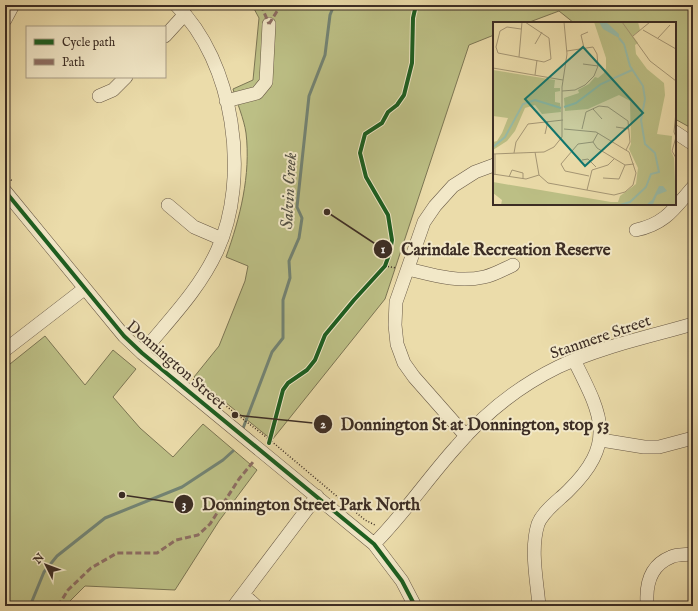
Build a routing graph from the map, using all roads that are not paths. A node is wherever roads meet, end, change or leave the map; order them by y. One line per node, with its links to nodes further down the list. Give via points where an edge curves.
1 (13, 5): 4 (street)
2 (176, 5): 3 (street)
3 (185, 14): 6 (street); 9 (street, via 210,52)
4 (5, 20)
5 (269, 24): 9 (street, via 266,82 257,92)
6 (166, 35)
7 (125, 78): 8 (street, via 113,90)
8 (99, 96)
9 (226, 101): 17 (street, via 234,166 233,191)
10 (676, 133): 11 (street)
11 (693, 144)
12 (493, 165): 19 (street, via 475,172 453,186 435,206 424,222)
13 (693, 187): 16 (street, via 672,212 652,226)
14 (5, 191): 20 (street, Donnington Street)
15 (168, 205): 17 (street, via 194,227)
16 (636, 230)
17 (222, 240): 23 (street, via 194,290)
18 (513, 266): 19 (street, via 486,277 465,280)
19 (403, 269): 25 (street, via 396,302 395,325 397,344 404,363)
20 (84, 288): 22 (street); 23 (street, Donnington Street, via 124,336)
21 (693, 324): 24 (street, Stanmere Street)
22 (5, 350)
23 (142, 353): 28 (street, Donnington Street)
24 (574, 360): 25 (street, Stanmere Street, via 557,367 502,402); 27 (street, via 598,410)
25 (466, 436): 29 (street, Stanmere Street)
26 (693, 438): 27 (street, via 659,447)
27 (601, 440): 36 (street, via 589,467 539,523 534,541)
28 (316, 496): 29 (street, Donnington Street); 31 (street)
29 (374, 544): 35 (street, Donnington Street, via 402,581)
30 (693, 554): 32 (street, via 671,557 661,564 652,574 646,587)
31 (243, 594): 33 (street); 34 (street)
32 (647, 602)
33 (234, 606)
34 (256, 606)
35 (415, 606)
36 (539, 606)

